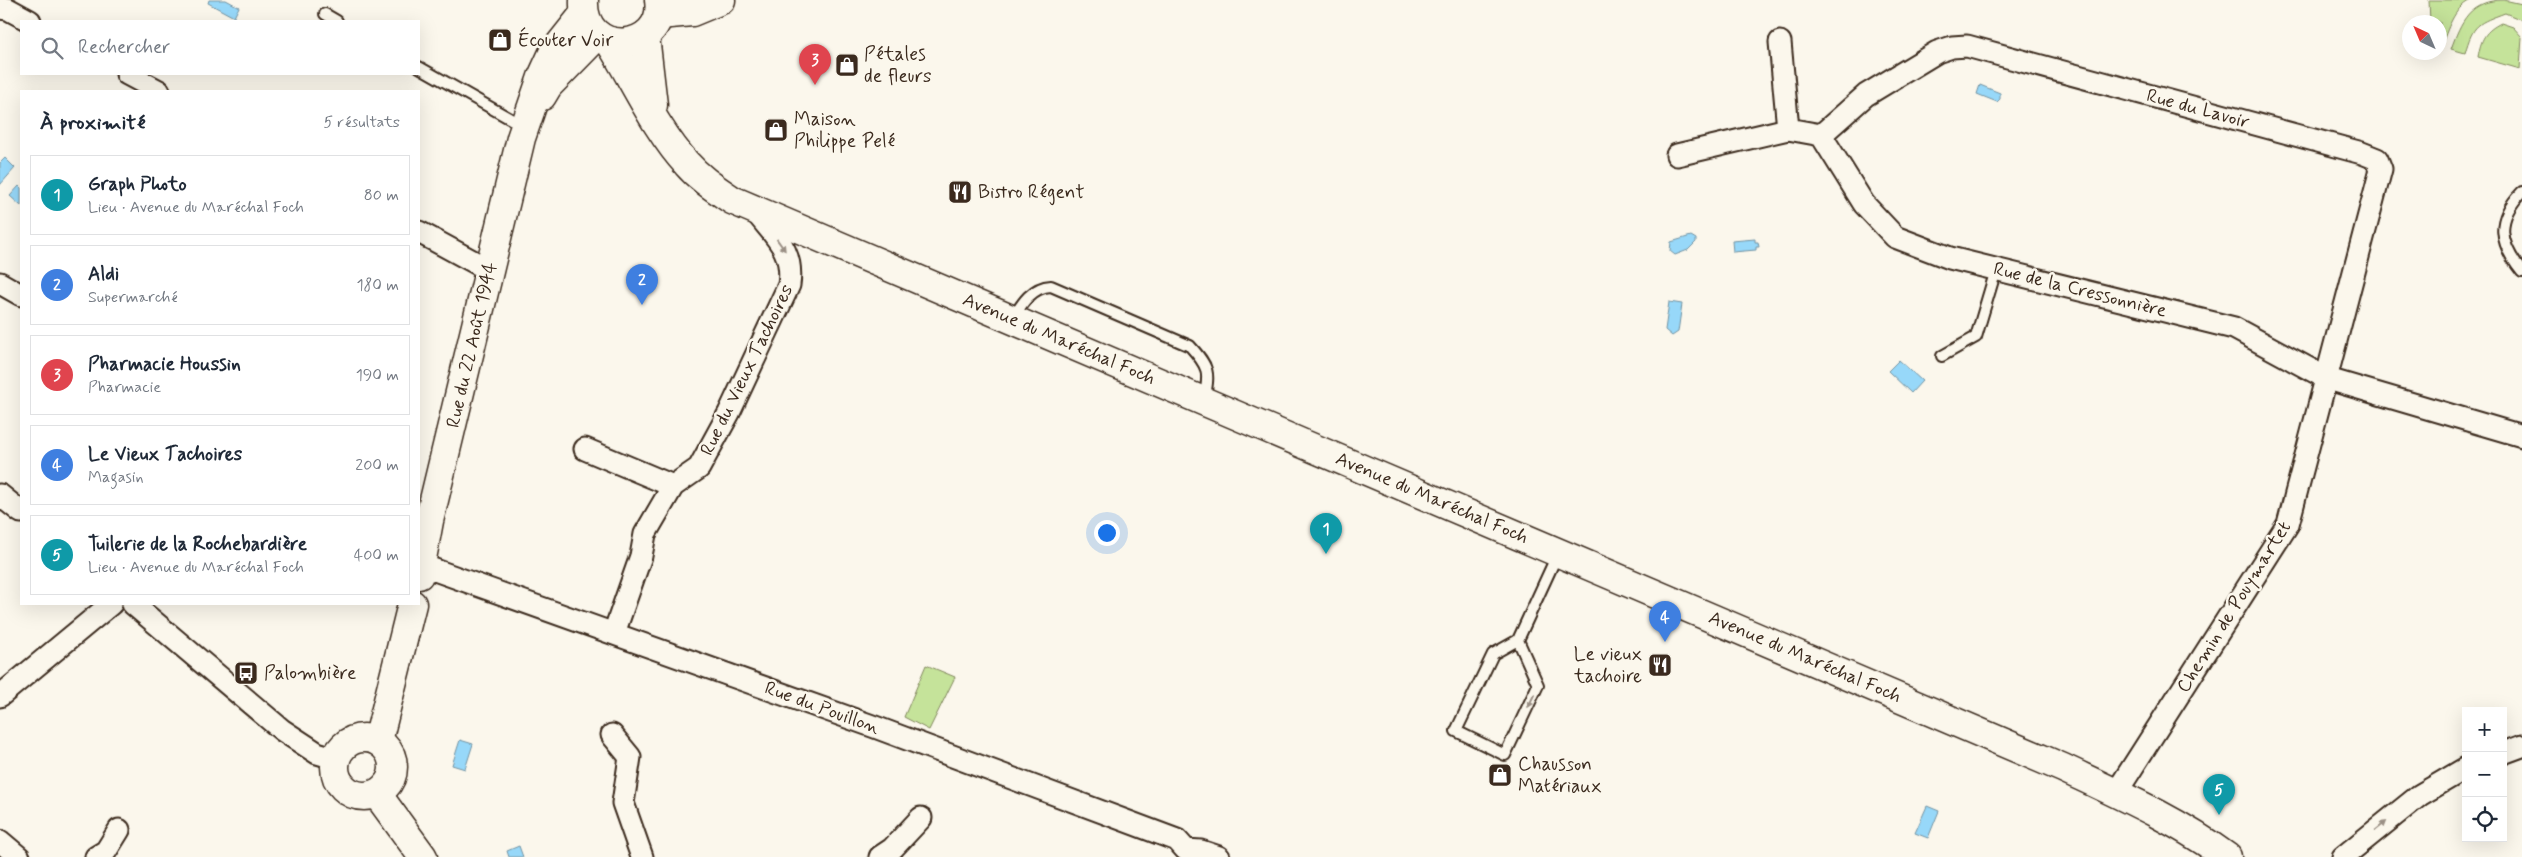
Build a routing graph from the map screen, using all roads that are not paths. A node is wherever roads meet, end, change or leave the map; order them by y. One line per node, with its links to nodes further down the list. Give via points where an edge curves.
1 (721, 0): 5 (main road, via 692,12)
2 (0, 8): 6 (street)
3 (325, 14): 7 (lane)
4 (589, 16): 5 (main road, via 633,42); 12 (main road, Avenue du Maréchal Foch); 13 (main road, Rue du 22 Août 1944, via 553,52)
5 (654, 17): 12 (main road, Avenue du Maréchal Foch)
6 (28, 20)
7 (335, 20)
8 (1780, 42): 14 (street)
9 (420, 68): 13 (lane)
10 (129, 75): 11 (street)
11 (157, 90)
12 (656, 119): 18 (main road, Avenue du Maréchal Foch, via 686,164 702,179)
13 (526, 121): 20 (main road, Rue du 22 Août 1944)
14 (1788, 129): 15 (street); 16 (street)
15 (1821, 135): 21 (street, Rue de la Cressonnière, via 1864,204 1895,237 1950,258); 27 (street, Rue du Lavoir, via 1866,95 1937,52 1952,46 1967,46 2362,153 2377,160 2381,169)
16 (1677, 155)
17 (2522, 192): 22 (lane, via 2512,203 2505,219 2503,241)
18 (755, 211): 25 (main road, Avenue du Maréchal Foch); 31 (street, Rue du Vieux Tachoires, one-way to 31, via 789,255 789,285 730,413 699,468)
19 (420, 233): 20 (street)
20 (489, 270): 34 (main road, Rue du 22 Août 1944)
21 (1996, 270): 26 (lane, via 1976,337); 27 (street, Rue de la Cressonnière, via 2234,328)
22 (2522, 272)
23 (0, 283): 24 (street)
24 (20, 294)
25 (1012, 319): 28 (main road, Avenue du Maréchal Foch); 28 (lane, via 1024,300 1041,286 1052,286 1190,346 1206,362 1208,382)
26 (1942, 356)
27 (2328, 379): 29 (street, Rue de la Cressonnière); 49 (street, Chemin de Pouymartet, via 2288,524)
28 (1204, 401): 35 (main road, Avenue du Maréchal Foch)
29 (2522, 436)
30 (585, 449): 31 (street)
31 (673, 486): 40 (street, Rue du Vieux Tachoires, via 645,534 641,556)
32 (0, 495): 33 (street)
33 (20, 511)
34 (424, 518): 36 (main road, Rue du 22 Août 1944)
35 (1559, 552): 41 (lane); 49 (main road, Avenue du Maréchal Foch)
36 (420, 570): 40 (street, Rue du Pouillon)
37 (110, 605): 42 (street)
38 (134, 605): 47 (street, via 282,730 317,753)
39 (412, 605): 44 (main road)
40 (614, 633): 54 (street, Rue du Pouillon, via 1177,840)
41 (1518, 640): 41 (lane, one-way to 41, via 1538,685 1505,755 1456,732 1493,654)
42 (0, 696)
43 (612, 735): 58 (street, via 630,757 623,804)
44 (378, 741): 47 (main road, via 368,738 349,742); 50 (main road, via 392,757 394,768 386,787)
45 (2522, 746): 46 (street)
46 (2506, 752)
47 (334, 758): 50 (main road, via 335,774 344,789 360,797)
48 (2462, 770): 62 (street, one-way to 48, via 2420,795)
49 (2116, 793): 61 (main road, Avenue du Maréchal Foch, via 2174,822)
50 (377, 794): 57 (main road)
51 (921, 818): 59 (street)
52 (119, 830): 56 (street, via 106,851)
53 (0, 841): 55 (street)
54 (1181, 853): 60 (street, Rue du Pouillon, via 1200,850)
55 (20, 857)
56 (96, 857)
57 (422, 857)
58 (642, 857)
59 (880, 857)
60 (1220, 857)
61 (2228, 857)
62 (2343, 857)

